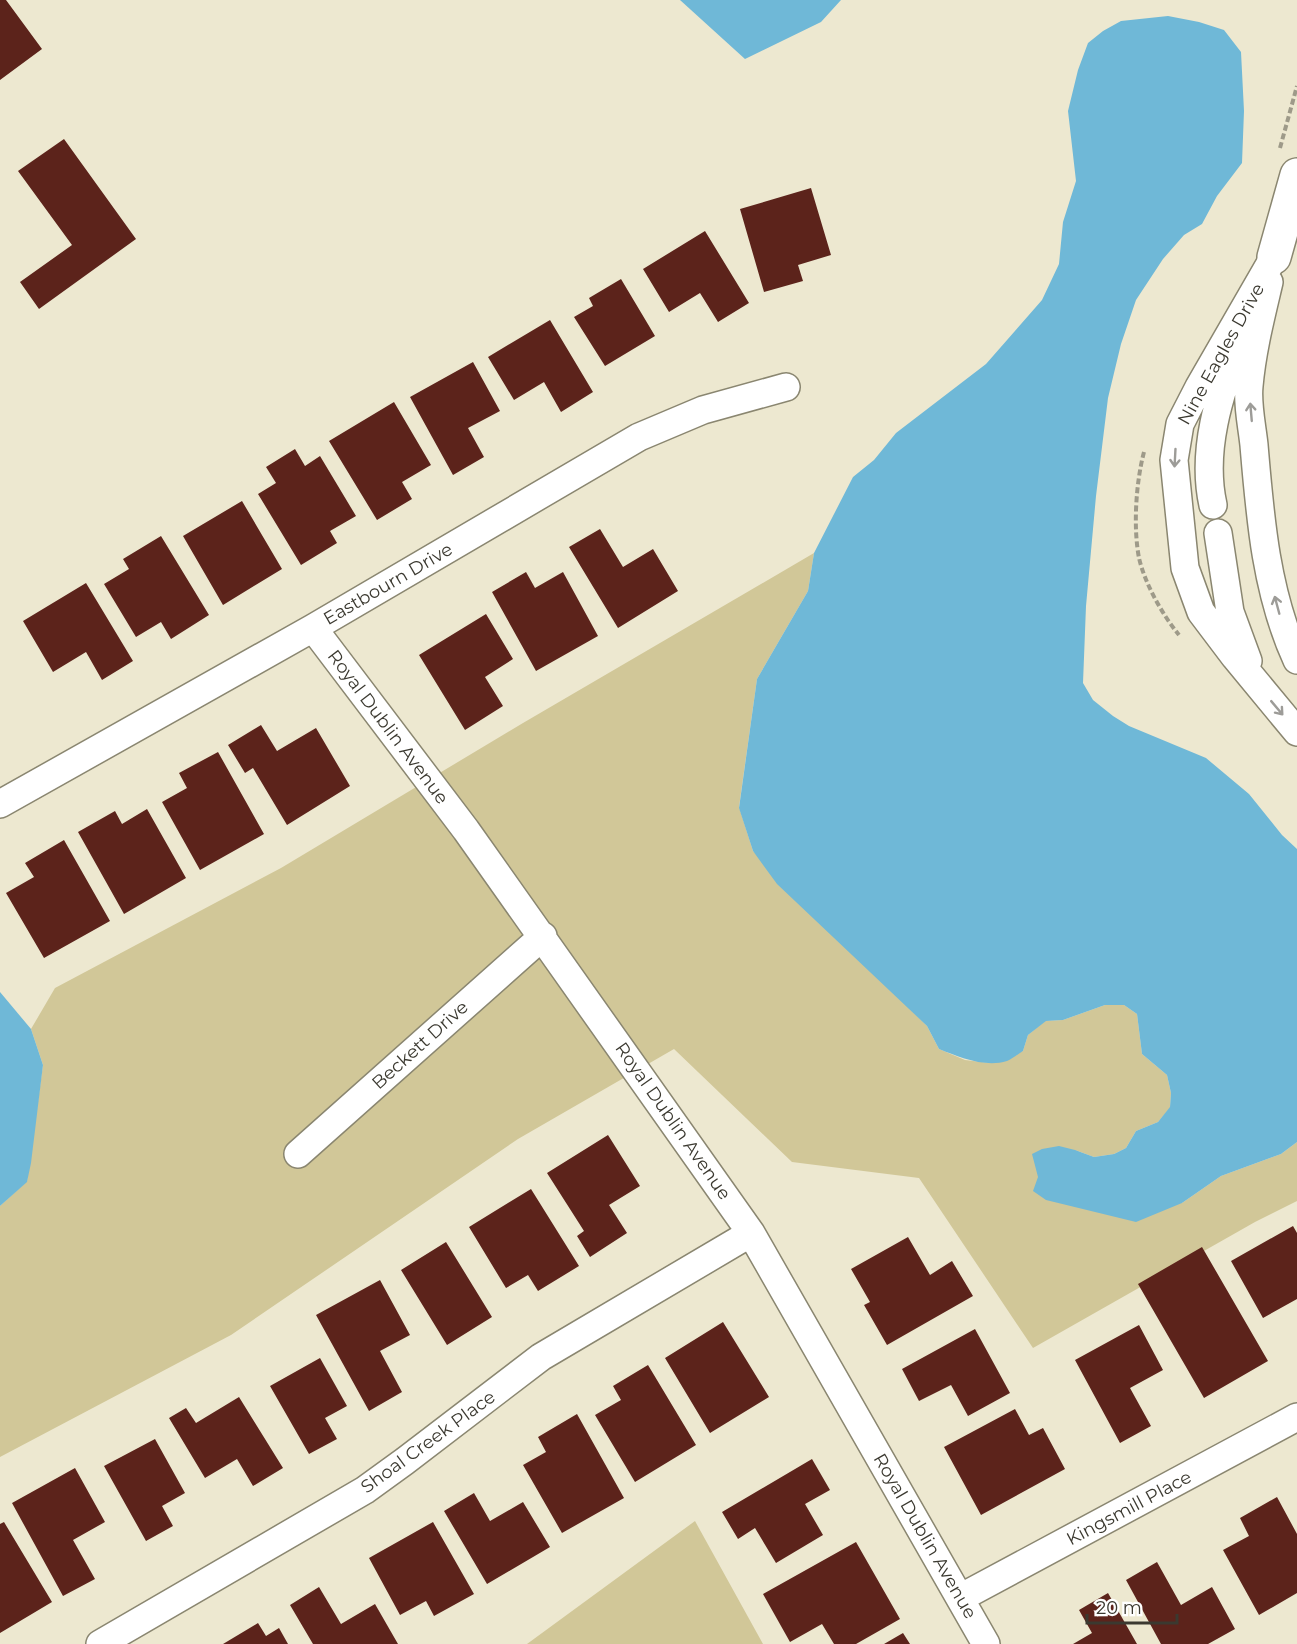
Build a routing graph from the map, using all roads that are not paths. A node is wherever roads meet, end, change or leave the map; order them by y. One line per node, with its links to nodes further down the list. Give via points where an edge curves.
1 (1297, 176): 2 (street, Nine Eagles Drive)
2 (1274, 257): 4 (street, Nine Eagles Drive, via 1224,382 1210,443 1208,482); 7 (street, Nine Eagles Drive, one-way to 2, via 1268,568 1248,388); 8 (street, Nine Eagles Drive, one-way to 8, via 1180,424 1174,460 1185,568 1201,612)
3 (786, 387): 6 (street, Eastbourn Drive, via 703,410 639,437)
4 (1213, 505)
5 (1218, 533): 8 (street, Nine Eagles Drive, via 1230,612)
6 (313, 628): 10 (street, Eastbourn Drive); 11 (street, Royal Dublin Avenue)
7 (1297, 660)
8 (1257, 684): 9 (street, Nine Eagles Drive, one-way to 9)
9 (1297, 732)
10 (0, 804)
11 (543, 936): 12 (street, Beckett Drive); 13 (street, Royal Dublin Avenue)
12 (298, 1154)
13 (751, 1233): 15 (street, Royal Dublin Avenue); 16 (street, Shoal Creek Place, via 541,1357 365,1490)
14 (1297, 1417): 15 (street, Kingsmill Place)
15 (960, 1598): 17 (street, Royal Dublin Avenue)
16 (100, 1644)
17 (986, 1644)

